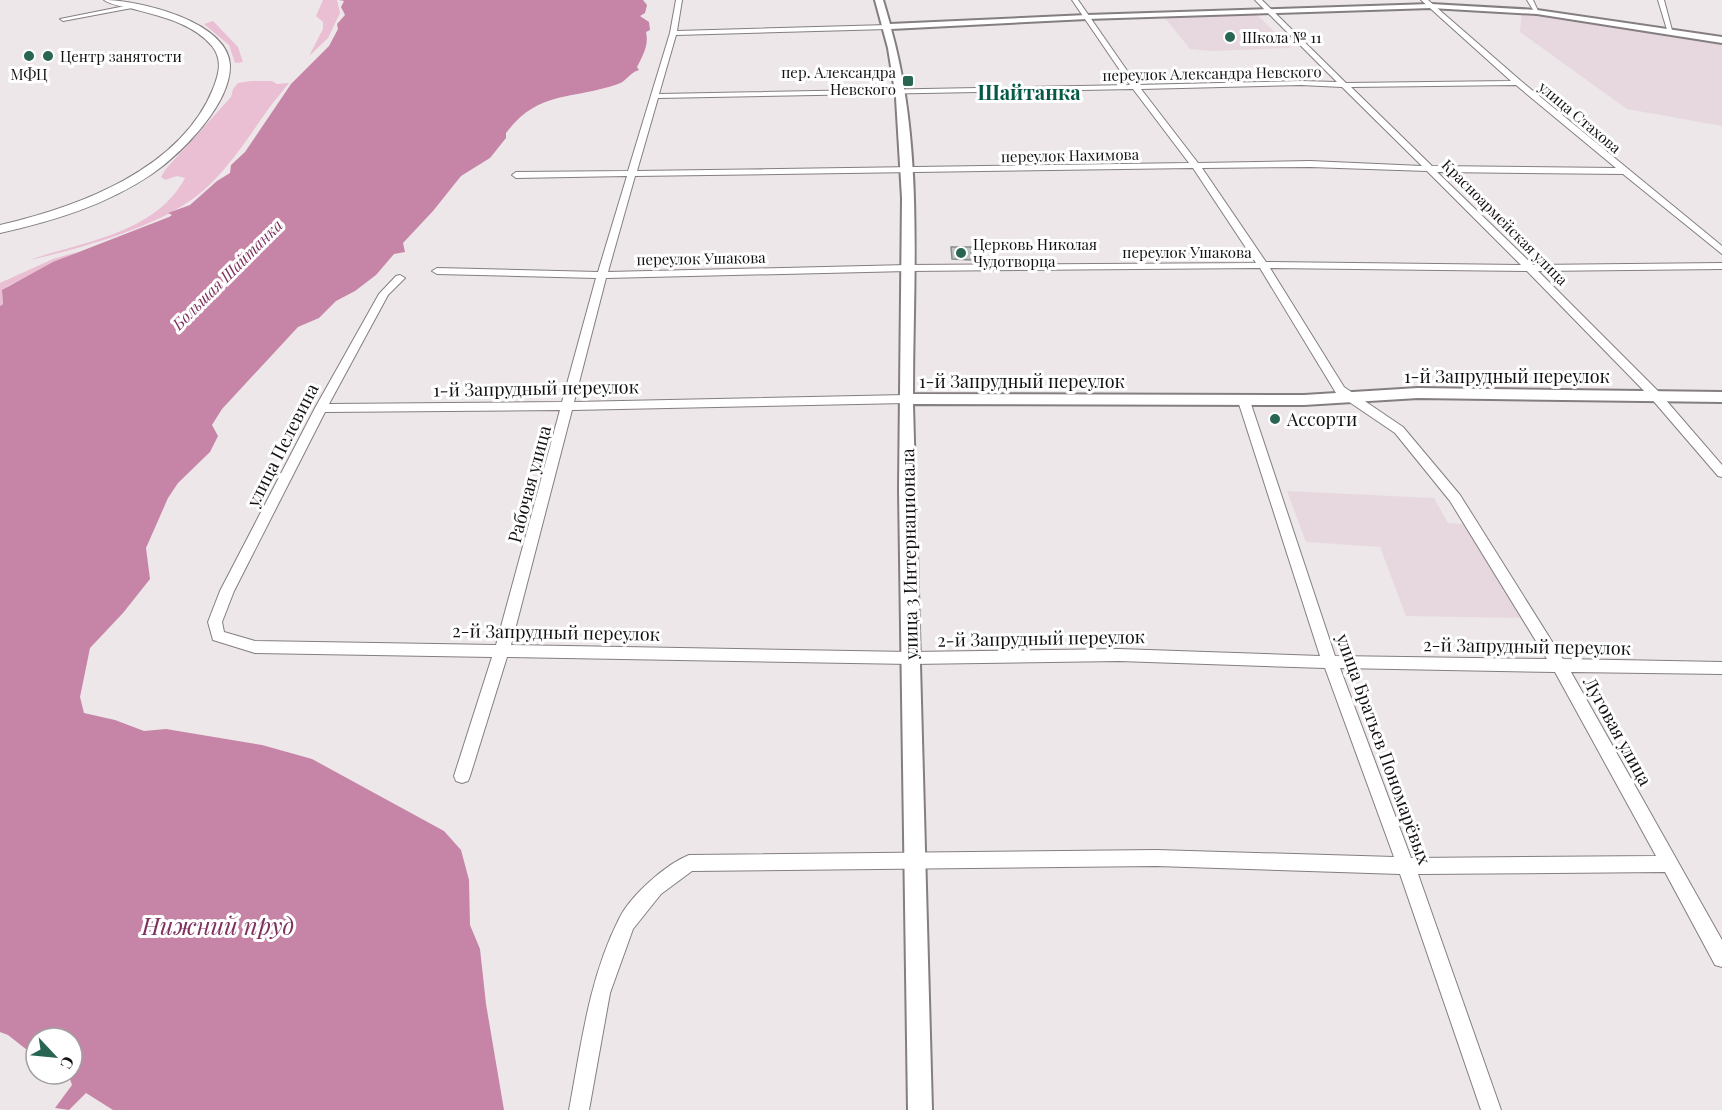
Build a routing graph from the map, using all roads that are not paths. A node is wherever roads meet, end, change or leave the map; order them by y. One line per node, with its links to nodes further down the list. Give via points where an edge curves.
1 (109, 0): 9 (main road)
2 (679, 0): 15 (street, Рабочая улица)
3 (879, 0): 14 (street, улица 3 Интернационала)
4 (1075, 0): 12 (street)
5 (1258, 0): 10 (street, Красноармейская улица)
6 (1530, 0): 11 (street)
7 (1661, 0): 16 (street)
8 (1428, 3): 10 (street); 11 (street); 18 (street, улица Стахова)
9 (130, 7): 13 (street); 29 (main road, via 197,28 222,53 226,71 209,111 167,159 123,188 32,222)
10 (1268, 10): 12 (street); 19 (street, Красноармейская улица)
11 (1537, 12): 16 (street)
12 (1087, 17): 14 (street); 20 (street)
13 (63, 20)
14 (888, 27): 15 (street); 21 (street, улица 3 Интернационала)
15 (673, 33): 22 (street, Рабочая улица)
16 (1671, 33): 17 (street)
17 (1722, 40)
18 (1518, 83): 19 (street, переулок Александра Невского); 26 (street, улица Стахова)
19 (1345, 86): 20 (street, переулок Александра Невского, via 1301,83); 24 (street, Красноармейская улица)
20 (1136, 87): 21 (street, переулок Александра Невского); 23 (street)
21 (901, 93): 22 (street, переулок Александра Невского); 25 (street, улица 3 Интернационала)
22 (655, 96): 27 (street, Рабочая улица)
23 (1196, 166): 24 (street, переулок Нахимова, via 1310,164); 25 (street, переулок Нахимова); 31 (street)
24 (1430, 170): 26 (street, переулок Нахимова); 34 (street, Красноармейская улица)
25 (906, 171): 27 (street, переулок Нахимова); 33 (street, улица 3 Интернационала)
26 (1623, 171): 30 (street, улица Стахова)
27 (631, 174): 28 (street, переулок Нахимова); 36 (street, Рабочая улица)
28 (516, 175)
29 (0, 229)
30 (1722, 250)
31 (1264, 267): 33 (street, переулок Ушакова); 34 (street, переулок Ушакова); 40 (street, via 1340,390)
32 (1722, 267): 34 (street, переулок Ушакова)
33 (908, 268): 36 (street, переулок Ушакова); 41 (street, улица 3 Интернационала)
34 (1530, 268): 38 (street, Красноармейская улица)
35 (437, 272): 36 (street, переулок Ушакова)
36 (602, 275): 43 (street, Рабочая улица)
37 (400, 278): 44 (street, улица Пелевина, via 384,294)
38 (1654, 394): 39 (street, 1-й Запрудный переулок); 40 (street, 1-й Запрудный переулок, via 1419,393); 45 (street, Красноармейская улица)
39 (1722, 397)
40 (1350, 398): 42 (street, 1-й Запрудный переулок); 50 (street, Луговая улица, via 1399,430 1455,498)
41 (906, 399): 42 (street, 1-й Запрудный переулок); 43 (street, 1-й Запрудный переулок); 48 (street, улица 3 Интернационала)
42 (1244, 401): 49 (street, улица Братьев Пономарёвых)
43 (568, 406): 44 (street, 1-й Запрудный переулок); 47 (street, Рабочая улица)
44 (321, 408): 46 (street, улица Пелевина, via 227,591 215,622)
45 (1722, 473)
46 (218, 636): 47 (street, 2-й Запрудный переулок, via 255,647)
47 (502, 650): 48 (street, 2-й Запрудный переулок); 52 (street, Рабочая улица)
48 (911, 658): 49 (street, 2-й Запрудный переулок, via 1119,655); 53 (street, улица 3 Интернационала)
49 (1330, 662): 50 (street, 2-й Запрудный переулок); 55 (street, улица Братьев Пономарёвых)
50 (1560, 667): 51 (street, 2-й Запрудный переулок); 54 (street, Луговая улица)
51 (1722, 668)
52 (462, 776)
53 (916, 860): 55 (street, via 1156,858); 57 (street, via 689,863 655,888 626,923 601,993); 58 (street, улица 3 Интернационала)
54 (1669, 864): 55 (street); 56 (street, Луговая улица)
55 (1406, 866): 59 (street, улица Братьев Пономарёвых)
56 (1722, 958)
57 (579, 1110)
58 (920, 1110)
59 (1491, 1110)

